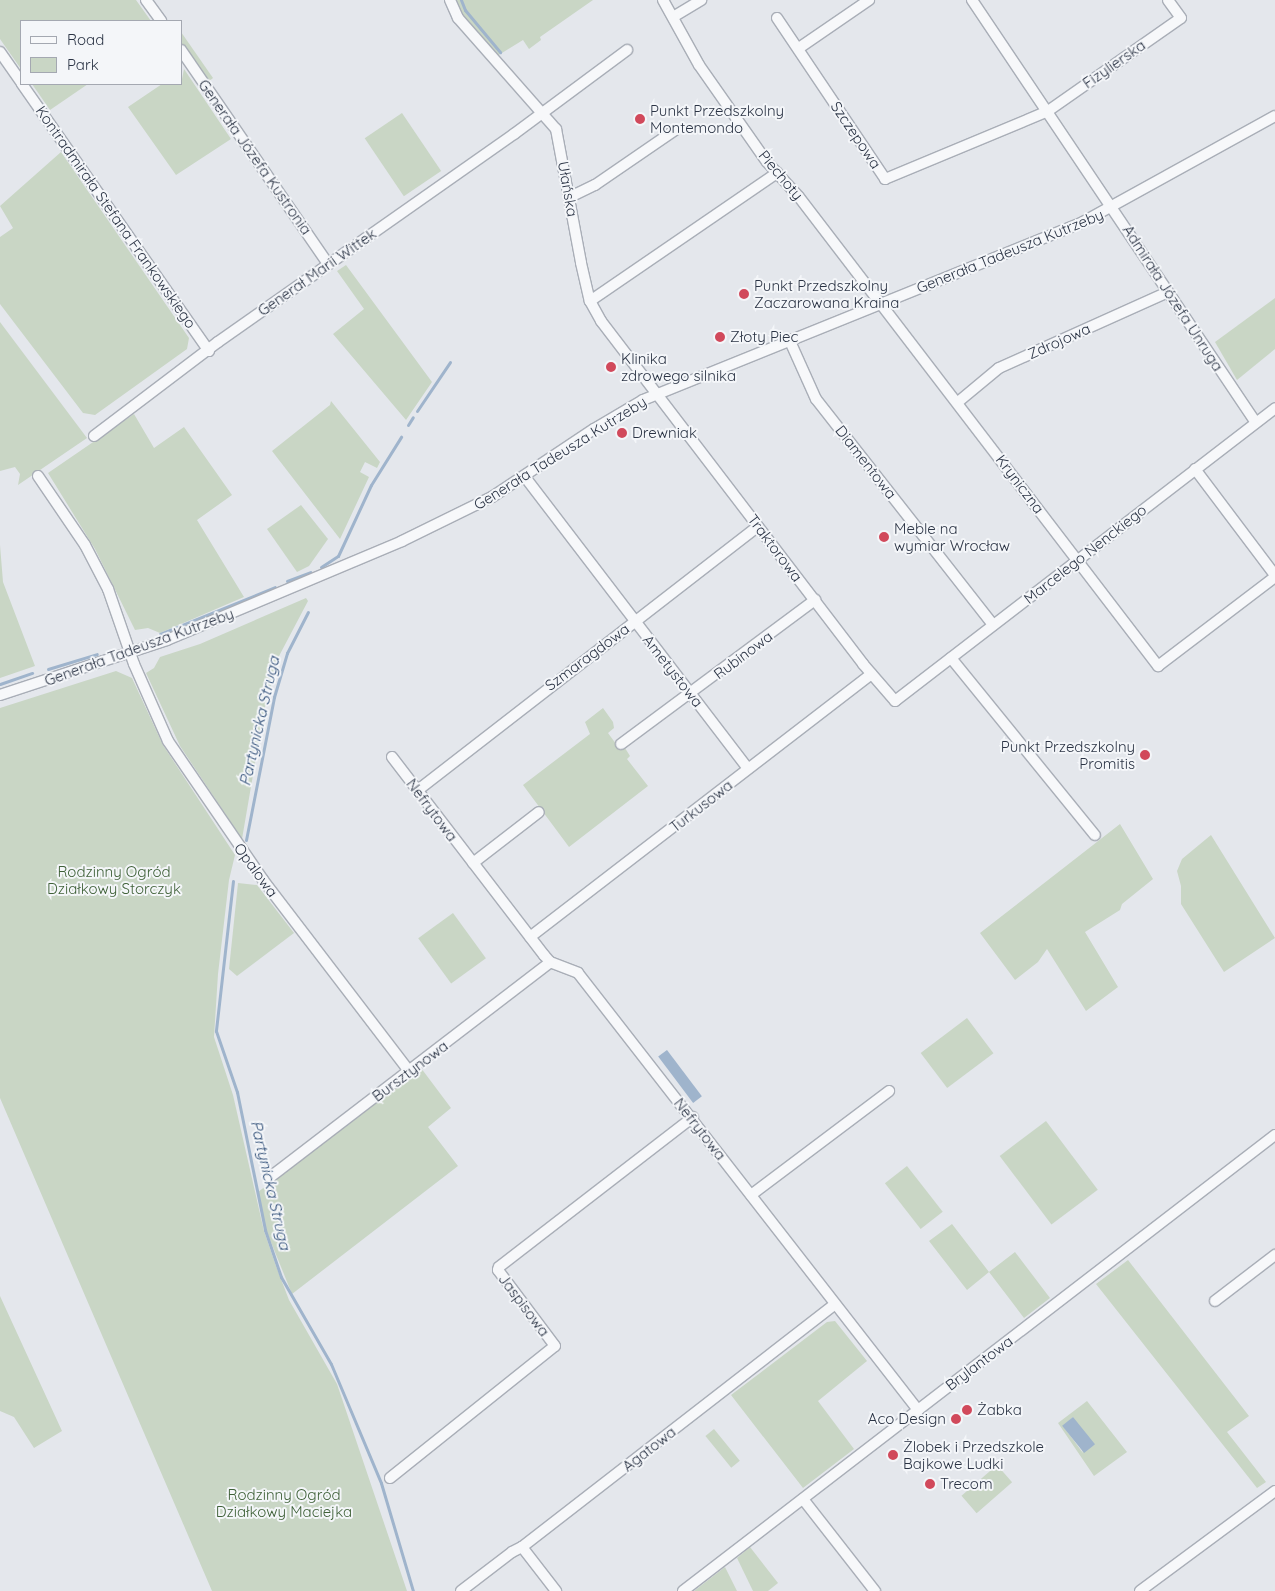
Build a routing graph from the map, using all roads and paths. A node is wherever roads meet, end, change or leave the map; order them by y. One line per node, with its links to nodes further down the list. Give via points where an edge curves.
1 (146, 0): 10 (street)
2 (450, 0): 18 (street, Ułańska, via 458,18)
3 (663, 0): 8 (street, Piechoty)
4 (701, 0): 8 (street)
5 (869, 0): 11 (street)
6 (972, 0): 17 (street, Admirała Józefa Unruga)
7 (1168, 0): 17 (street, Fizylierska, via 1181,18)
8 (673, 17): 21 (street, Piechoty, via 699,65)
9 (778, 18): 11 (street, Szczepowa)
10 (160, 20)
11 (799, 48): 17 (street, Szczepowa, via 886,179)
12 (627, 50): 18 (street, Generał Marii Wittek, via 562,95)
13 (182, 51): 24 (street, Generała Józefa Kustronia)
14 (0, 52): 15 (street, Kontradmirała Stefana Frankowskiego)
15 (20, 80)
16 (23, 85): 29 (street, Kontradmirała Stefana Frankowskiego)
17 (1048, 111): 23 (street, Admirała Józefa Unruga)
18 (543, 113): 22 (street, Ułańska, via 556,129); 24 (street, Generał Marii Wittek)
19 (1275, 116): 23 (street, Generała Tadeusza Kutrzeby)
20 (675, 130): 22 (street, via 595,185)
21 (777, 173): 26 (street); 27 (street, Piechoty)
22 (570, 196): 26 (street, Ułańska)
23 (1113, 208): 25 (street, Admirała Józefa Unruga); 27 (street, Generała Tadeusza Kutrzeby)
24 (328, 264): 29 (street, Generał Marii Wittek)
25 (1168, 292): 31 (street, Zdrojowa, via 999,368); 33 (street, Admirała Józefa Unruga)
26 (590, 300): 30 (street, Ułańska, via 601,321)
27 (880, 303): 28 (street, Generała Tadeusza Kutrzeby); 31 (street, Kryniczna)
28 (790, 339): 30 (street, Generała Tadeusza Kutrzeby); 43 (street, Diamentowa, via 816,399)
29 (209, 351): 34 (street, Generał Marii Wittek)
30 (658, 393): 37 (street, Generała Tadeusza Kutrzeby, via 594,429); 38 (street, Traktorowa)
31 (958, 402): 39 (street, Kryniczna)
32 (1275, 408): 33 (street, Marcelego Nenckiego)
33 (1256, 423): 35 (street, Marcelego Nenckiego)
34 (94, 436)
35 (1195, 469): 39 (street, Marcelego Nenckiego); 40 (street)
36 (38, 476): 44 (street, Opalowa, via 94,562 120,616)
37 (525, 477): 42 (street, Ametystowa); 44 (street, Generała Tadeusza Kutrzeby, via 457,516 402,541 226,617)
38 (758, 526): 41 (street, Traktorowa); 42 (street, Szmaragdowa)
39 (1078, 559): 40 (street, Kryniczna, via 1158,666); 43 (street, Marcelego Nenckiego)
40 (1275, 576)
41 (815, 600): 46 (street, Traktorowa); 48 (street, Rubinowa)
42 (634, 621): 48 (street, Ametystowa); 53 (street, Szmaragdowa)
43 (993, 625): 45 (street, Marcelego Nenckiego)
44 (130, 652): 47 (street, Generała Tadeusza Kutrzeby); 59 (street, Opalowa, via 168,741 194,781 263,880)
45 (951, 658): 49 (street, Marcelego Nenckiego); 55 (street)
46 (871, 674): 49 (street, Traktorowa); 52 (street, Turkusowa)
47 (0, 695)
48 (691, 695): 50 (street, Rubinowa); 52 (street, Ametystowa)
49 (895, 701)
50 (621, 744)
51 (392, 757): 53 (street, Nefrytowa)
52 (748, 769): 57 (street, Turkusowa)
53 (418, 790): 56 (street, Nefrytowa)
54 (539, 812): 56 (street)
55 (1095, 836)
56 (473, 862): 57 (street, Nefrytowa)
57 (530, 937): 58 (street, Nefrytowa)
58 (550, 962): 59 (street, Bursztynowa); 61 (street, Nefrytowa, via 578,973)
59 (409, 1071): 63 (street, Bursztynowa)
60 (889, 1092): 64 (street)
61 (693, 1117): 64 (street, Nefrytowa); 69 (street, Jaspisowa, via 499,1267 498,1270 555,1346)
62 (1275, 1135): 68 (street, Brylantowa)
63 (269, 1178)
64 (751, 1194): 67 (street, Nefrytowa)
65 (1275, 1255): 66 (street)
66 (1215, 1301)
67 (835, 1304): 68 (street, Nefrytowa); 72 (street, Agatowa)
68 (918, 1410): 71 (street, Brylantowa)
69 (390, 1478)
70 (1275, 1491): 77 (street)
71 (803, 1498): 75 (street, Brylantowa); 76 (street)
72 (522, 1548): 73 (street, Agatowa); 74 (street)
73 (461, 1591)
74 (556, 1591)
75 (683, 1591)
76 (875, 1591)
77 (1140, 1591)

